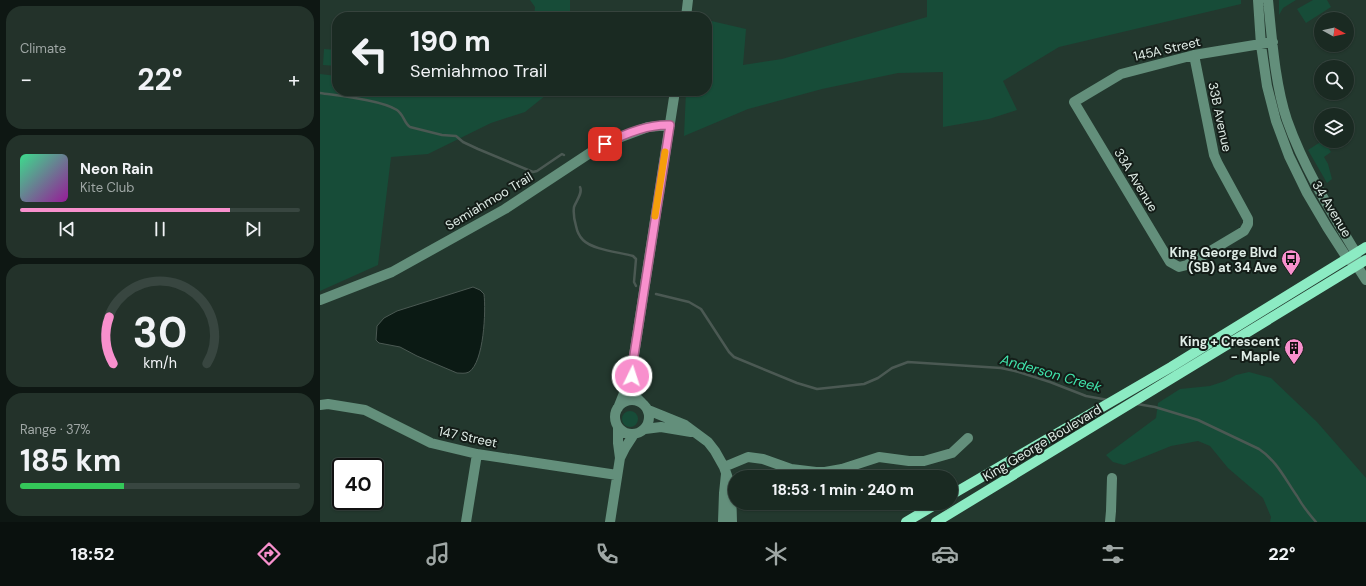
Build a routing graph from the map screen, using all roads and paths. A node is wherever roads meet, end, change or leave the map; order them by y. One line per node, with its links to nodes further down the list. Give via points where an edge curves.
1 (688, 0): 4 (street)
2 (1258, 0): 6 (street, 34 Avenue)
3 (1268, 0): 5 (street, 34 Avenue)
4 (687, 12)
5 (1272, 42): 6 (street, 145A Street); 12 (street, 34 Avenue, via 1287,119 1301,155)
6 (1261, 44): 7 (street, 145A Street); 13 (street, 34 Avenue, via 1267,86 1289,156 1307,193)
7 (1194, 55): 9 (street, 145A Street, via 1120,74); 15 (street, 33B Avenue, via 1214,155 1248,218 1248,224 1244,231 1187,265)
8 (674, 96): 10 (street)
9 (1074, 102): 15 (street, 33A Avenue, via 1170,262)
10 (670, 125): 17 (street, Semiahmoo Trail, via 648,127 613,140 505,209 392,272); 18 (street)
11 (1366, 247): 12 (main road, King George Boulevard)
12 (1356, 253): 13 (main road, King George Boulevard); 14 (street, 34 Avenue)
13 (1347, 258): 14 (street, 34 Avenue); 32 (main road, King George Boulevard, via 1127,393)
14 (1362, 263): 16 (street); 39 (main road, King George Boulevard)
15 (1179, 267)
16 (1366, 280)
17 (320, 300)
18 (632, 368): 20 (street, via 636,397); 21 (street)
19 (320, 405): 27 (street, 147 Street, via 365,410 431,443)
20 (645, 407): 21 (street, via 638,401 629,400); 23 (street, via 649,419); 24 (street, via 685,424)
21 (618, 408): 22 (street, via 615,417)
22 (618, 427): 25 (street, via 626,433); 28 (street)
23 (644, 429): 24 (street, via 661,427); 25 (street)
24 (695, 432): 29 (street, via 712,446)
25 (634, 434): 28 (street)
26 (968, 438): 29 (street, via 952,453 924,461 879,457 842,469 816,472 791,469 763,459 748,458)
27 (477, 454): 30 (street, 147 Street); 34 (street)
28 (620, 458): 30 (street)
29 (725, 471): 36 (street); 37 (street, via 732,491)
30 (617, 475): 35 (street)
31 (1112, 478): 40 (street)
32 (958, 491)
33 (926, 510): 38 (main road)
34 (466, 522)
35 (610, 522)
36 (723, 522)
37 (732, 522)
38 (906, 522)
39 (936, 522)
40 (1110, 522)

